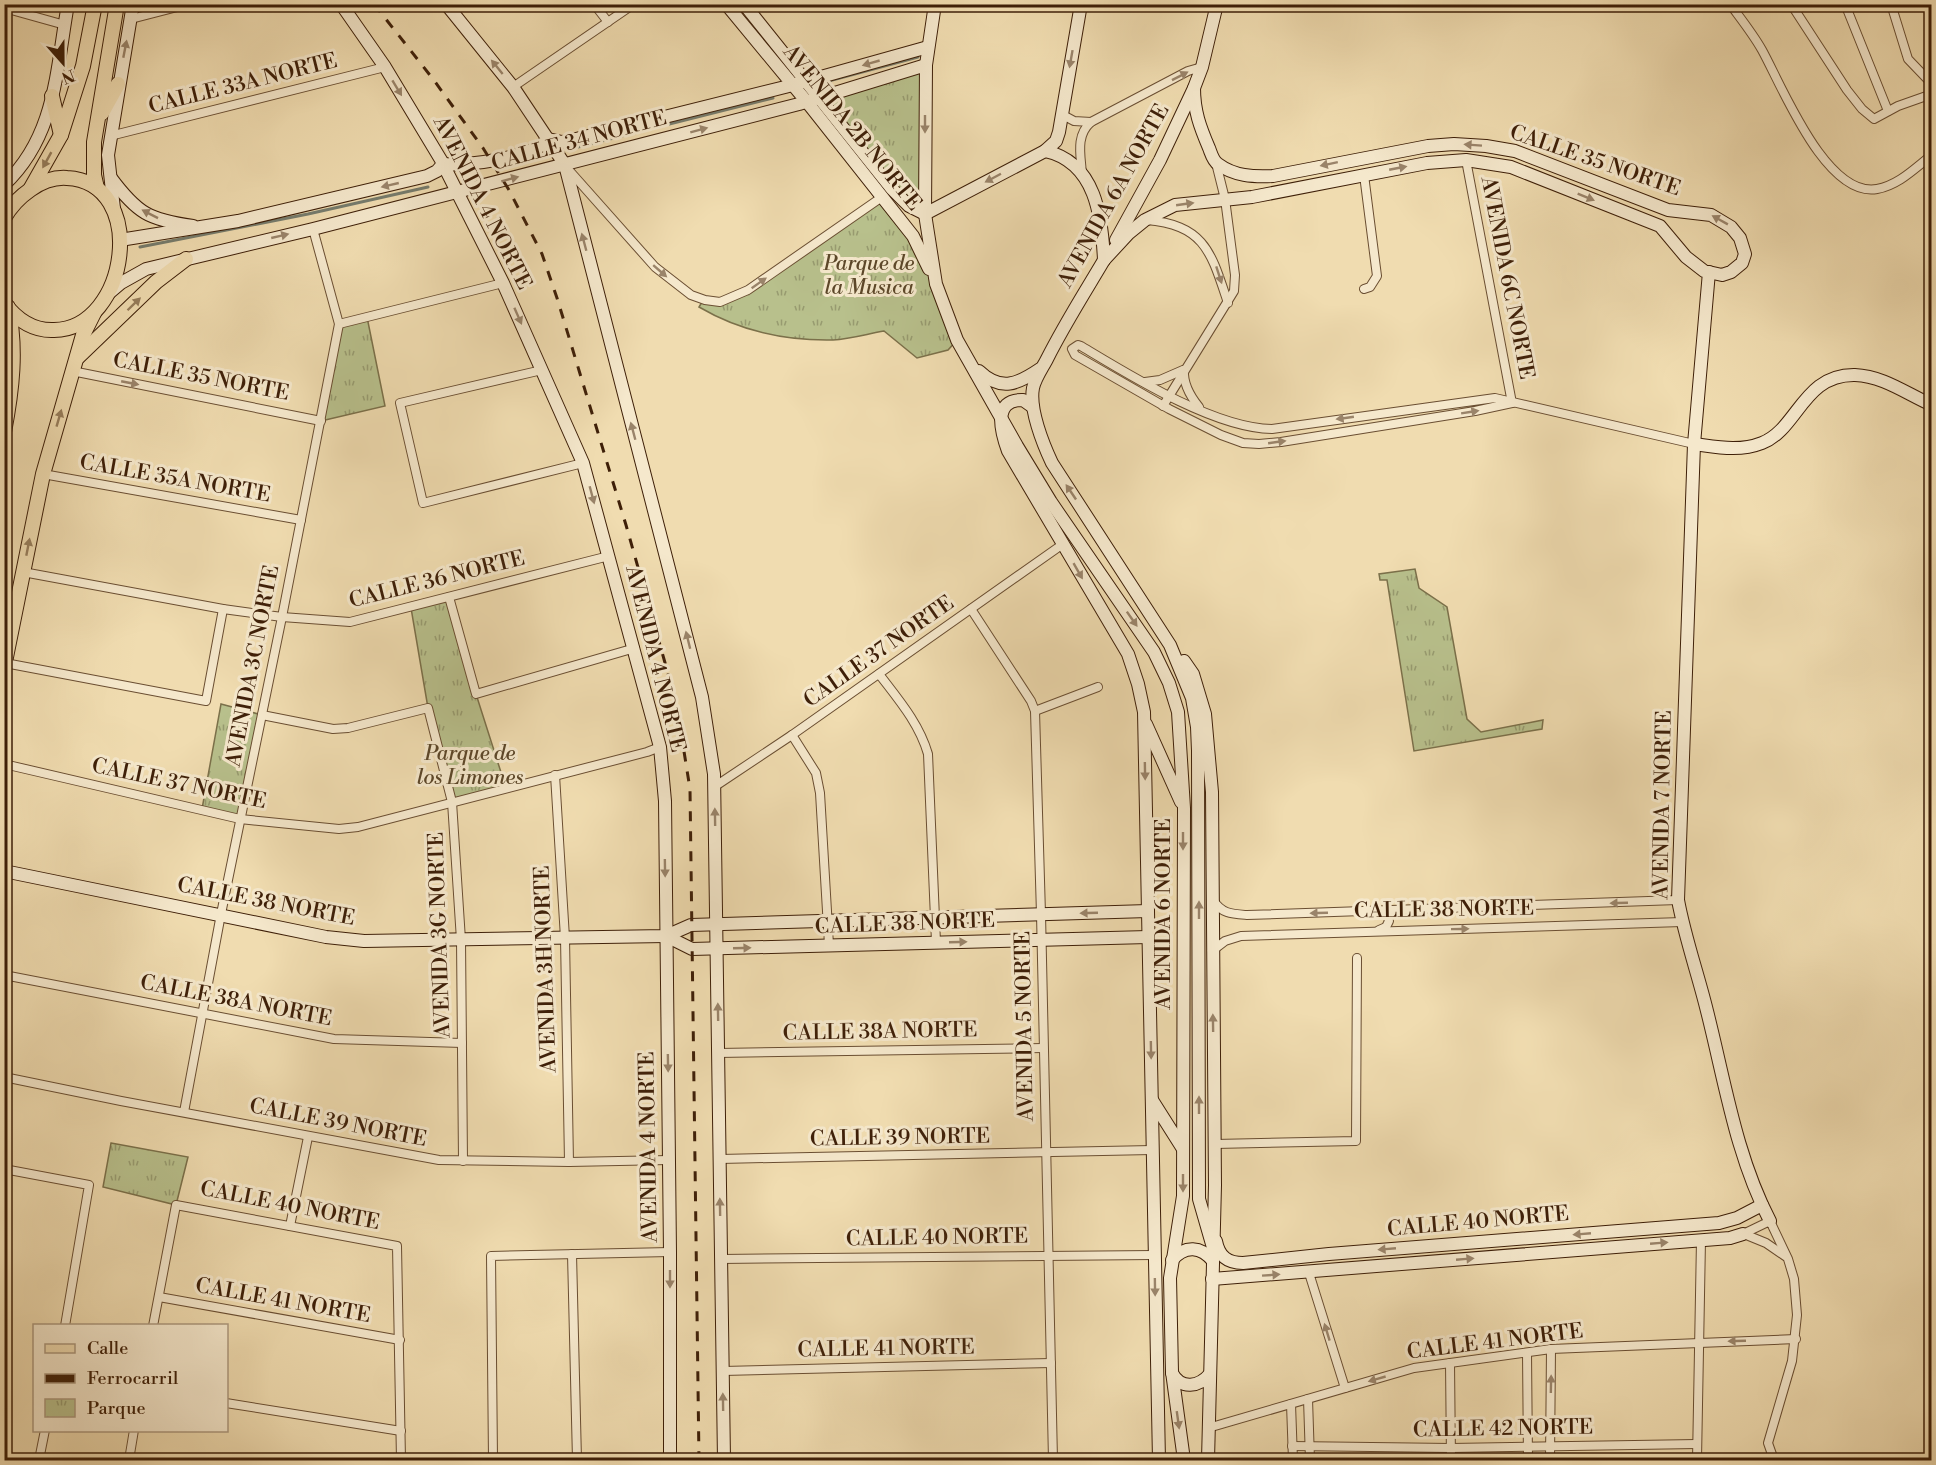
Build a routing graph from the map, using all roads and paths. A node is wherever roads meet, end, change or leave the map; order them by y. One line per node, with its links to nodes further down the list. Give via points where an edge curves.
1 (69, 4): 22 (street)
2 (95, 4): 40 (main road, via 83,66)
3 (117, 4): 38 (main road)
4 (133, 4): 20 (street)
5 (189, 4): 20 (street)
6 (341, 4): 25 (street, AVENIDA 4 NORTE)
7 (446, 4): 31 (street, AVENIDA 4 NORTE, one-way to 7)
8 (594, 4): 21 (street)
9 (634, 4): 21 (street)
10 (726, 4): 30 (street, AVENIDA 2B NORTE)
11 (744, 4): 27 (street, AVENIDA 2B NORTE)
12 (935, 4): 23 (street, AVENIDA 6 NORTE)
13 (1081, 4): 37 (street, one-way to 37)
14 (1217, 4): 26 (street, AVENIDA 6A NORTE)
15 (1730, 4): 44 (street, via 1761,47 1808,137 1828,166 1847,182 1876,189 1904,177)
16 (1791, 4): 36 (street, via 1862,109 1874,119)
17 (1845, 4): 36 (street)
18 (1891, 4): 29 (street, via 1908,59)
19 (4, 8): 22 (street)
20 (131, 19): 28 (street, one-way to 20)
21 (608, 22): 31 (street)
22 (64, 25): 34 (street)
23 (928, 47): 24 (street, AVENIDA 6 NORTE); 27 (street, CALLE 34 NORTE, one-way to 27)
24 (926, 65): 35 (street, CALLE 34 NORTE); 59 (street, AVENIDA 6 NORTE, one-way to 59)
25 (385, 67): 41 (street, CALLE 33A NORTE); 47 (street, AVENIDA 4 NORTE, one-way to 47)
26 (1202, 67): 32 (street, AVENIDA 6A NORTE); 39 (street, one-way to 26)
27 (805, 81): 30 (street, CALLE 34 NORTE); 35 (street, AVENIDA 2B NORTE)
28 (118, 84): 38 (main road); 41 (street)
29 (1932, 84)
30 (792, 85): 35 (street, AVENIDA 2B NORTE); 42 (street, CALLE 34 NORTE, via 572,140)
31 (513, 87): 42 (street, AVENIDA 4 NORTE)
32 (1194, 88): 46 (street, via 1198,123); 66 (street, AVENIDA 6A NORTE, via 1161,160)
33 (1932, 94): 36 (street)
34 (52, 96): 40 (main road); 52 (street, via 46,123 35,146)
35 (813, 100): 48 (street, CALLE 34 NORTE, one-way to 35); 56 (street, AVENIDA 2B NORTE); 59 (street, AVENIDA 2B NORTE, via 892,189 909,206)
36 (1888, 111)
37 (1061, 114): 39 (street, via 1074,121); 43 (street, via 1058,137)
38 (98, 120): 53 (main road, via 93,153)
39 (1091, 122): 50 (street, via 1081,137)
40 (61, 135): 54 (main road, one-way to 54)
41 (110, 136): 49 (street)
42 (548, 139): 47 (street, via 538,148 485,162 465,166); 48 (street, AVENIDA 4 NORTE)
43 (1045, 151): 50 (street, via 1064,158); 59 (street, one-way to 59)
44 (1932, 155)
45 (1466, 160): 51 (street, CALLE 35 NORTE, one-way to 45); 67 (street, CALLE 35 NORTE, one-way to 67, via 1511,167 1660,226 1686,257); 85 (street, AVENIDA 6C NORTE)
46 (1215, 163): 57 (street); 67 (street, CALLE 35 NORTE, one-way to 46, via 1722,275 1742,263 1745,254 1740,238 1726,223 1703,213 1668,210 1515,152 1476,145 1428,146 1260,177 1236,174)
47 (443, 164): 55 (street, AVENIDA 4 NORTE); 62 (street, one-way to 62, via 427,176)
48 (565, 165): 55 (street, CALLE 34 NORTE, one-way to 48); 56 (street, one-way to 56, via 656,267 691,295 720,302 748,290); 118 (street, AVENIDA 4 NORTE, one-way to 48, via 702,697)
49 (108, 174): 58 (street); 62 (street, one-way to 49, via 168,223 147,214 128,201)
50 (1083, 175): 66 (street, via 1099,209)
51 (1364, 175): 57 (street, CALLE 35 NORTE); 70 (street, via 1377,276)
52 (4, 185)
53 (97, 188): 54 (main road, via 64,177); 58 (main road)
54 (30, 191): 60 (main road)
55 (457, 192): 63 (street, CALLE 34 NORTE); 68 (street, AVENIDA 4 NORTE)
56 (882, 197): 69 (street, AVENIDA 2B NORTE, via 913,236)
57 (1225, 199): 61 (street, CALLE 35 NORTE, one-way to 57, via 1175,206); 72 (street, via 1235,283)
58 (114, 210): 64 (main road)
59 (925, 214): 69 (street, AVENIDA 6 NORTE)
60 (5, 215)
61 (1145, 220): 66 (street, CALLE 35 NORTE); 72 (street, one-way to 72, via 1182,227 1196,236 1215,263)
62 (206, 228): 64 (street)
63 (313, 229): 65 (street, CALLE 34 NORTE, one-way to 63); 75 (street, AVENIDA 3C NORTE)
64 (120, 240): 71 (main road, via 119,262)
65 (186, 259): 71 (street, CALLE 34 NORTE, via 146,269); 78 (main road, one-way to 65, via 156,282)
66 (1104, 260): 79 (street, AVENIDA 6A NORTE)
67 (1708, 272): 93 (street, AVENIDA 7 NORTE)
68 (503, 283): 75 (street); 81 (street, AVENIDA 4 NORTE, one-way to 81)
69 (936, 284): 77 (street, AVENIDA 6 NORTE, via 957,340)
70 (1364, 289)
71 (107, 295): 74 (main road)
72 (1228, 303): 80 (street)
73 (6, 305): 74 (main road, via 17,318 46,330 72,327); 82 (main road, via 12,339)
74 (94, 313): 78 (main road)
75 (339, 324): 91 (street, AVENIDA 3C NORTE)
76 (4, 360): 82 (main road)
77 (970, 361): 79 (street, via 984,376 1001,384 1020,382); 90 (street, AVENIDA 6 NORTE)
78 (74, 364): 91 (street, CALLE 35 NORTE, one-way to 91); 95 (main road, one-way to 78)
79 (1043, 367): 88 (street, AVENIDA 6 NORTE, via 1033,387)
80 (1184, 369): 83 (street); 84 (street); 89 (street, via 1186,387)
81 (542, 370): 94 (street, AVENIDA 4 NORTE); 94 (street, via 400,403 423,503)
82 (12, 376): 92 (main road)
83 (1143, 383): 84 (street); 87 (street, via 1081,346 1072,349 1075,355)
84 (1170, 395): 87 (street); 89 (street)
85 (1512, 403): 87 (street, one-way to 85, via 1221,435 1259,444); 89 (street, one-way to 89, via 1495,398 1473,400 1272,429 1238,424); 93 (street)
86 (1932, 405): 93 (street, via 1870,377 1845,376 1824,383 1776,434 1762,443 1743,449)
87 (1163, 406)
88 (1033, 407): 90 (street, via 1023,400 1011,402); 106 (street, AVENIDA 6 NORTE, one-way to 88, via 1055,468)
89 (1202, 410)
90 (1002, 417): 96 (street, AVENIDA 6 NORTE); 98 (street, AVENIDA 6 NORTE, via 1008,450)
91 (321, 421): 97 (street, AVENIDA 3C NORTE)
92 (4, 432)
93 (1694, 444): 124 (street, AVENIDA 7 NORTE)
94 (583, 463): 100 (street, AVENIDA 4 NORTE, one-way to 100)
95 (43, 474): 97 (street, CALLE 35A NORTE); 101 (main road, one-way to 95)
96 (1051, 502): 98 (street); 120 (street, AVENIDA 6 NORTE, one-way to 120, via 1165,673 1179,721)
97 (301, 520): 105 (street, AVENIDA 3C NORTE)
98 (1050, 520): 99 (street, AVENIDA 6 NORTE)
99 (1063, 544): 104 (street, CALLE 37 NORTE); 113 (street, AVENIDA 6 NORTE, one-way to 113, via 1128,654)
100 (609, 556): 102 (street, CALLE 36 NORTE); 107 (street, AVENIDA 4 NORTE)
101 (23, 572): 103 (street, CALLE 36 NORTE); 108 (main road)
102 (449, 597): 105 (street, CALLE 36 NORTE, via 350,622); 107 (street, via 476,694)
103 (223, 609): 105 (street, CALLE 36 NORTE); 108 (street, via 206,701)
104 (971, 609): 109 (street, CALLE 37 NORTE); 111 (street, AVENIDA 5 NORTE)
105 (282, 617): 112 (street, AVENIDA 3C NORTE)
106 (1170, 645): 123 (street, AVENIDA 6 NORTE, via 1193,675 1205,714 1212,792); 174 (street, AVENIDA 6 NORTE, one-way to 106, via 1199,1199 1197,727 1190,689)
107 (635, 648): 115 (street, AVENIDA 4 NORTE)
108 (5, 665)
109 (879, 674): 114 (street, CALLE 37 NORTE); 130 (street, via 915,724 928,754)
110 (1098, 687): 111 (street)
111 (1035, 711): 129 (street, AVENIDA 5 NORTE)
112 (262, 716): 119 (street, AVENIDA 3G NORTE, via 333,729 428,708); 121 (street, AVENIDA 3C NORTE)
113 (1145, 720): 120 (street); 126 (street, AVENIDA 6 NORTE, one-way to 126)
114 (792, 735): 118 (street, CALLE 37 NORTE); 131 (street, via 816,773 820,793)
115 (660, 747): 117 (street, CALLE 37 NORTE); 136 (street, AVENIDA 4 NORTE, one-way to 136)
116 (4, 764): 121 (street, CALLE 37 NORTE)
117 (555, 775): 119 (street, CALLE 37 NORTE); 138 (street, AVENIDA 3H NORTE)
118 (714, 787): 133 (street, AVENIDA 4 NORTE, one-way to 118)
119 (452, 802): 121 (street, CALLE 37 NORTE, via 339,829); 140 (street, AVENIDA 3G NORTE)
120 (1184, 808): 157 (street, AVENIDA 6 NORTE, one-way to 157)
121 (240, 819): 128 (street, AVENIDA 3C NORTE)
122 (4, 870): 128 (street, CALLE 38 NORTE)
123 (1212, 900): 127 (street, CALLE 38 NORTE, one-way to 123, via 1233,914 1221,910); 144 (street, AVENIDA 6 NORTE)
124 (1678, 900): 125 (street, CALLE 38 NORTE, one-way to 125); 132 (street, AVENIDA 7 NORTE)
125 (1404, 910): 127 (street, CALLE 38 NORTE); 135 (street, via 1395,919)
126 (1148, 911): 129 (street, CALLE 38 NORTE, one-way to 129); 137 (street, AVENIDA 6 NORTE)
127 (1378, 911): 134 (street, via 1386,914 1389,921)
128 (221, 914): 140 (street, CALLE 38 NORTE, via 326,937 364,941); 147 (street, AVENIDA 3C NORTE)
129 (1041, 914): 130 (street, CALLE 38 NORTE); 139 (street, AVENIDA 5 NORTE)
130 (935, 918): 131 (street, CALLE 38 NORTE); 141 (street)
131 (828, 921): 133 (street, CALLE 38 NORTE); 142 (street)
132 (1682, 921): 135 (street, CALLE 38 NORTE, one-way to 132); 164 (street, AVENIDA 7 NORTE, via 1738,1142)
133 (716, 924): 136 (street, CALLE 38 NORTE, via 692,925); 143 (street, AVENIDA 4 NORTE)
134 (1379, 930): 135 (street, CALLE 38 NORTE); 144 (street, CALLE 38 NORTE, via 1241,936)
135 (1401, 930)
136 (666, 936): 138 (street, CALLE 38 NORTE); 143 (street, CALLE 38 NORTE, via 692,949); 159 (street, AVENIDA 4 NORTE, one-way to 159)
137 (1148, 936): 139 (street, CALLE 38 NORTE); 152 (street, AVENIDA 6 NORTE, one-way to 152)
138 (565, 938): 140 (street, CALLE 38 NORTE); 162 (street, AVENIDA 3H NORTE)
139 (1041, 939): 141 (street, CALLE 38 NORTE, one-way to 139); 149 (street, AVENIDA 5 NORTE)
140 (461, 940): 148 (street, AVENIDA 3G NORTE)
141 (936, 942): 142 (street, CALLE 38 NORTE)
142 (829, 945): 143 (street, CALLE 38 NORTE, one-way to 142)
143 (717, 948): 150 (street, AVENIDA 4 NORTE, one-way to 143)
144 (1212, 951): 155 (street, AVENIDA 6 NORTE, one-way to 144)
145 (1357, 958): 155 (street, via 1356,1141)
146 (4, 975): 147 (street, CALLE 38A NORTE)
147 (203, 1013): 148 (street, CALLE 38A NORTE, via 334,1039); 153 (street, AVENIDA 3C NORTE)
148 (462, 1042): 161 (street, AVENIDA 3G NORTE)
149 (1043, 1048): 150 (street, CALLE 38A NORTE); 158 (street, AVENIDA 5 NORTE)
150 (718, 1053): 160 (street, AVENIDA 4 NORTE)
151 (4, 1077): 153 (street, CALLE 39 NORTE)
152 (1152, 1099): 156 (street, AVENIDA 6 NORTE); 157 (street)
153 (184, 1112): 154 (street, CALLE 39 NORTE)
154 (308, 1137): 161 (street, CALLE 39 NORTE); 166 (street)
155 (1215, 1144): 167 (street, AVENIDA 6 NORTE)
156 (1152, 1150): 158 (street, CALLE 39 NORTE); 172 (street, AVENIDA 6 NORTE)
157 (1184, 1150): 177 (street, AVENIDA 6 NORTE, one-way to 177, via 1182,1203)
158 (1045, 1153): 160 (street, CALLE 39 NORTE); 173 (street, AVENIDA 5 NORTE)
159 (669, 1160): 162 (street, CALLE 39 NORTE); 170 (street, AVENIDA 4 NORTE)
160 (720, 1160): 175 (street, AVENIDA 4 NORTE, one-way to 160)
161 (463, 1161): 162 (street, CALLE 39 NORTE)
162 (569, 1162)
163 (4, 1169): 181 (street, via 89,1185)
164 (1762, 1205): 165 (street, AVENIDA 7 NORTE); 167 (street, CALLE 40 NORTE, one-way to 167, via 1744,1216 1719,1223 1243,1263 1222,1256)
165 (1770, 1221): 168 (street, CALLE 40 NORTE); 176 (street, AVENIDA 7 NORTE)
166 (290, 1226): 180 (street, CALLE 40 NORTE, via 176,1205); 184 (street, CALLE 40 NORTE, via 397,1246)
167 (1214, 1231): 174 (street, AVENIDA 6 NORTE)
168 (1743, 1234): 169 (street, CALLE 40 NORTE); 176 (street, via 1766,1243)
169 (1701, 1240): 178 (street, CALLE 40 NORTE, one-way to 169); 185 (street)
170 (670, 1252): 171 (street); 212 (street, AVENIDA 4 NORTE, one-way to 212)
171 (572, 1254): 210 (street, via 491,1256); 211 (street)
172 (1154, 1255): 173 (street, CALLE 40 NORTE); 215 (street, AVENIDA 6 NORTE, one-way to 215)
173 (1048, 1256): 175 (street, CALLE 40 NORTE); 188 (street, AVENIDA 5 NORTE)
174 (1213, 1256): 177 (street, via 1193,1249 1184,1250); 179 (street, AVENIDA 6 NORTE)
175 (721, 1259): 190 (street, AVENIDA 4 NORTE)
176 (1788, 1259): 183 (street, AVENIDA 7 NORTE, via 1796,1295)
177 (1172, 1260): 191 (street, AVENIDA 6 NORTE)
178 (1309, 1273): 179 (street, CALLE 40 NORTE, one-way to 178); 193 (street, one-way to 178)
179 (1212, 1279): 192 (street, AVENIDA 6 NORTE)
180 (159, 1297): 182 (street); 184 (street, CALLE 41 NORTE)
181 (65, 1324)
182 (153, 1324)
183 (1796, 1339): 185 (street, CALLE 41 NORTE, one-way to 185); 224 (street, AVENIDA 7 NORTE, via 1768,1443)
184 (400, 1340): 198 (street)
185 (1699, 1342): 186 (street, CALLE 41 NORTE); 201 (street)
186 (1551, 1349): 187 (street, CALLE 41 NORTE); 205 (street, one-way to 186)
187 (1527, 1353): 189 (street, CALLE 41 NORTE); 203 (street)
188 (1051, 1363): 190 (street, CALLE 41 NORTE); 214 (street, AVENIDA 5 NORTE)
189 (1450, 1364): 193 (street, CALLE 41 NORTE, one-way to 193, via 1414,1368); 206 (street)
190 (723, 1371): 213 (street, AVENIDA 4 NORTE, one-way to 190)
191 (1172, 1372): 192 (street, via 1176,1379 1190,1386); 216 (street, AVENIDA 6 NORTE, one-way to 216)
192 (1210, 1374): 197 (street, AVENIDA 6 NORTE)
193 (1345, 1388): 194 (street, CALLE 41 NORTE)
194 (1308, 1399): 196 (street, CALLE 41 NORTE); 204 (street)
195 (228, 1403): 198 (street)
196 (1291, 1404): 197 (street, CALLE 41 NORTE); 202 (street)
197 (1208, 1428): 217 (street, AVENIDA 6 NORTE)
198 (401, 1431): 209 (street)
199 (45, 1432): 207 (street)
200 (134, 1432): 208 (street)
201 (1697, 1444): 205 (street, CALLE 42 NORTE); 223 (street)
202 (1292, 1446): 204 (street, CALLE 42 NORTE); 218 (street)
203 (1528, 1446): 205 (street, CALLE 42 NORTE); 206 (street, CALLE 42 NORTE); 221 (street)
204 (1310, 1447): 206 (street, CALLE 42 NORTE); 219 (street)
205 (1550, 1447): 222 (street)
206 (1451, 1448): 220 (street)
207 (39, 1461)
208 (129, 1461)
209 (401, 1461)
210 (493, 1461)
211 (577, 1461)
212 (670, 1461)
213 (724, 1461)
214 (1053, 1461)
215 (1159, 1461)
216 (1184, 1461)
217 (1208, 1461)
218 (1293, 1461)
219 (1310, 1461)
220 (1451, 1461)
221 (1528, 1461)
222 (1550, 1461)
223 (1697, 1461)
224 (1774, 1461)

